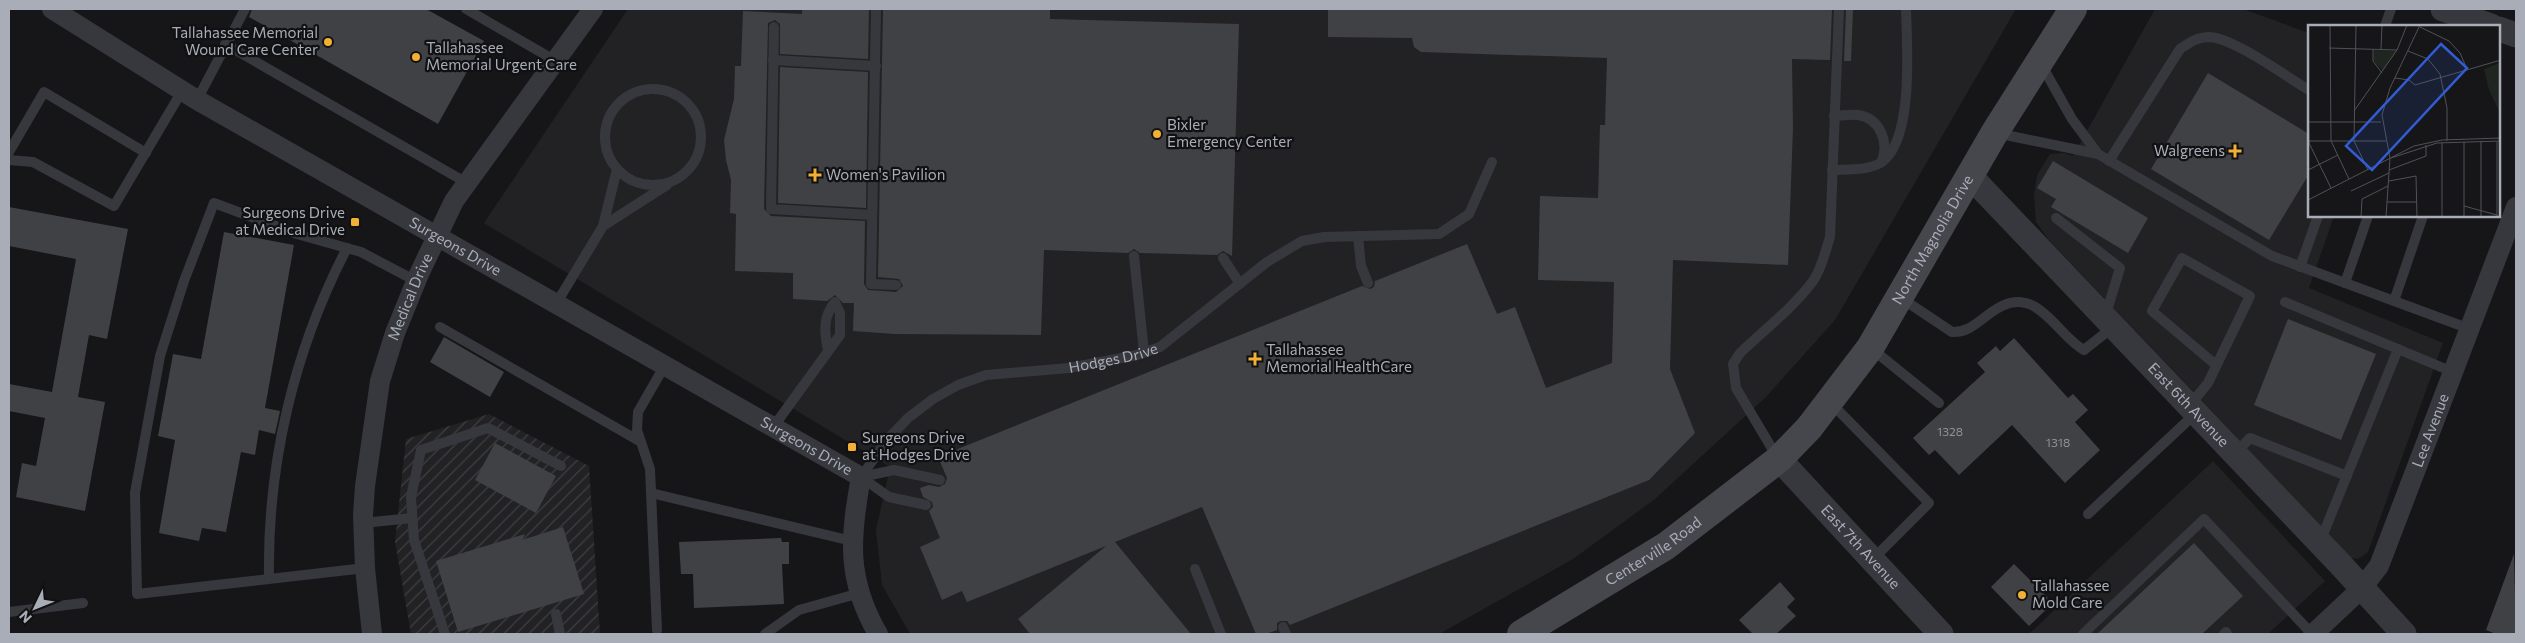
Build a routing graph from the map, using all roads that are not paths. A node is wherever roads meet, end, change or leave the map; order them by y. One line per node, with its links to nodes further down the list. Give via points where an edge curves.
1 (52, 9): 22 (street, Surgeons Drive)
2 (245, 9): 16 (lane)
3 (466, 9): 19 (lane)
4 (593, 9): 19 (street, Medical Drive)
5 (876, 9): 20 (lane)
6 (1839, 9): 23 (lane)
7 (1906, 9): 31 (lane, via 1908,61 1904,111 1900,133 1890,153)
8 (2073, 9): 18 (main road, North Magnolia Drive)
9 (2391, 9): 11 (lane)
10 (2443, 9): 12 (street)
11 (2385, 25)
12 (2488, 25)
13 (774, 27): 17 (lane)
14 (2500, 29): 15 (street)
15 (2516, 35)
16 (225, 44): 22 (lane); 36 (lane)
17 (774, 60): 20 (lane); 38 (lane, via 771,209)
18 (2039, 60): 24 (main road, North Magnolia Drive); 27 (lane, via 2072,119)
19 (556, 62): 36 (street, Medical Drive)
20 (876, 66): 38 (lane)
21 (2308, 89): 29 (lane, via 2225,40 2208,37 2194,40 2180,49)
22 (190, 95): 26 (lane); 44 (street, Surgeons Drive)
23 (1834, 116): 31 (lane, via 1858,115 1870,119 1882,133 1885,153); 33 (lane)
24 (1994, 132): 27 (lane); 34 (main road, North Magnolia Drive)
25 (9, 152): 26 (lane, via 44,92)
26 (146, 152): 28 (lane, via 114,206 33,162)
27 (2098, 154): 29 (lane)
28 (9, 160)
29 (2109, 161): 49 (lane, via 2272,256)
30 (1492, 162): 45 (lane, Hodges Drive, via 1469,214 1440,234)
31 (1881, 162): 33 (lane, via 1870,167)
32 (617, 169): 35 (lane, via 643,184); 35 (lane, via 608,156 605,141 606,126 612,112 637,92 653,89 670,92 694,113 700,129 695,161); 43 (lane)
33 (1832, 170): 75 (lane, via 1830,237 1818,272 1802,294 1733,364 1736,388)
34 (1971, 177): 55 (main road, North Magnolia Drive); 59 (street, East 6th Avenue)
35 (673, 181): 43 (lane)
36 (466, 183): 44 (street, Medical Drive)
37 (2516, 207): 61 (street, Lee Avenue)
38 (872, 214): 54 (lane, via 872,284)
39 (2056, 218): 59 (lane, via 2120,268)
40 (2317, 218): 49 (lane)
41 (2367, 218): 52 (lane)
42 (2422, 218): 56 (lane)
43 (603, 226): 58 (lane)
44 (437, 236): 50 (street, Medical Drive); 58 (street, Surgeons Drive)
45 (1358, 236): 51 (lane, via 1361,266); 53 (lane, Hodges Drive, via 1302,241 1266,262)
46 (347, 248): 50 (lane, via 362,252); 90 (lane, via 329,282 292,386 279,448 268,540); 90 (lane, via 214,204 160,356 135,493 137,594)
47 (1134, 256): 65 (lane)
48 (1223, 258): 53 (lane)
49 (2300, 267): 52 (lane)
50 (416, 281): 84 (street, Medical Drive, via 380,382 367,468)
51 (1368, 283)
52 (2345, 283): 56 (lane)
53 (1240, 284): 65 (lane, Hodges Drive, via 1174,338)
54 (896, 285)
55 (1901, 298): 59 (lane, via 1952,332 1970,328 2003,305 2020,302 2046,314 2084,350); 62 (main road, North Magnolia Drive)
56 (2394, 301): 61 (lane)
57 (2285, 302): 63 (lane)
58 (556, 304): 66 (street, Surgeons Drive)
59 (2109, 322): 71 (street, East 6th Avenue)
60 (440, 327): 73 (lane)
61 (2470, 328): 68 (street, Lee Avenue)
62 (1870, 348): 69 (main road, North Magnolia Drive); 70 (lane)
63 (2398, 349): 68 (lane); 77 (lane)
64 (828, 350): 72 (lane)
65 (1144, 352): 78 (lane, Hodges Drive, via 1069,368 986,376 958,385 908,418 887,440)
66 (665, 365): 72 (street, Surgeons Drive); 73 (lane, via 638,412)
67 (2216, 365): 67 (lane, via 2250,296 2182,258 2152,311); 71 (lane)
68 (2453, 372): 91 (street, Lee Avenue, via 2379,566)
69 (1830, 402): 75 (main road, North Magnolia Drive); 87 (lane, via 1929,503)
70 (1939, 403)
71 (2192, 409): 74 (street, East 6th Avenue); 82 (lane)
72 (774, 426): 78 (street, Surgeons Drive)
73 (640, 442): 80 (lane, via 650,469)
74 (2235, 454): 77 (lane, via 2250,438); 86 (street, East 6th Avenue)
75 (1779, 459): 87 (street, East 7th Avenue); 103 (main road, Centerville Road, via 1666,546)
76 (561, 466): 83 (lane, via 488,428 420,450 411,497)
77 (2347, 476): 86 (lane)
78 (862, 477): 79 (lane, via 894,470); 81 (lane, via 889,496); 85 (street, Hodges Drive)
79 (940, 480)
80 (651, 493): 85 (lane); 96 (lane)
81 (926, 505)
82 (2088, 514)
83 (412, 518): 84 (lane); 98 (lane, via 414,540)
84 (363, 523): 88 (street, Medical Drive)
85 (852, 541): 92 (street, Hodges Drive)
86 (2320, 543): 91 (street, East 6th Avenue)
87 (1873, 559): 104 (street, East 7th Avenue)
88 (365, 568): 90 (lane); 97 (street, Medical Drive)
89 (1195, 569): 102 (lane)
90 (269, 578)
91 (2361, 588): 106 (street, Lee Avenue); 107 (street, East 6th Avenue)
92 (860, 593): 100 (lane, via 799,610); 101 (street, Hodges Drive)
93 (83, 603): 94 (lane)
94 (9, 612)
95 (556, 614): 99 (lane)
96 (657, 630)
97 (372, 634)
98 (445, 634)
99 (560, 634)
100 (765, 634)
101 (878, 634)
102 (1221, 634)
103 (1521, 634)
104 (1942, 634)
105 (2083, 634): 106 (lane, via 2204,518)
106 (2312, 634)
107 (2404, 634)

